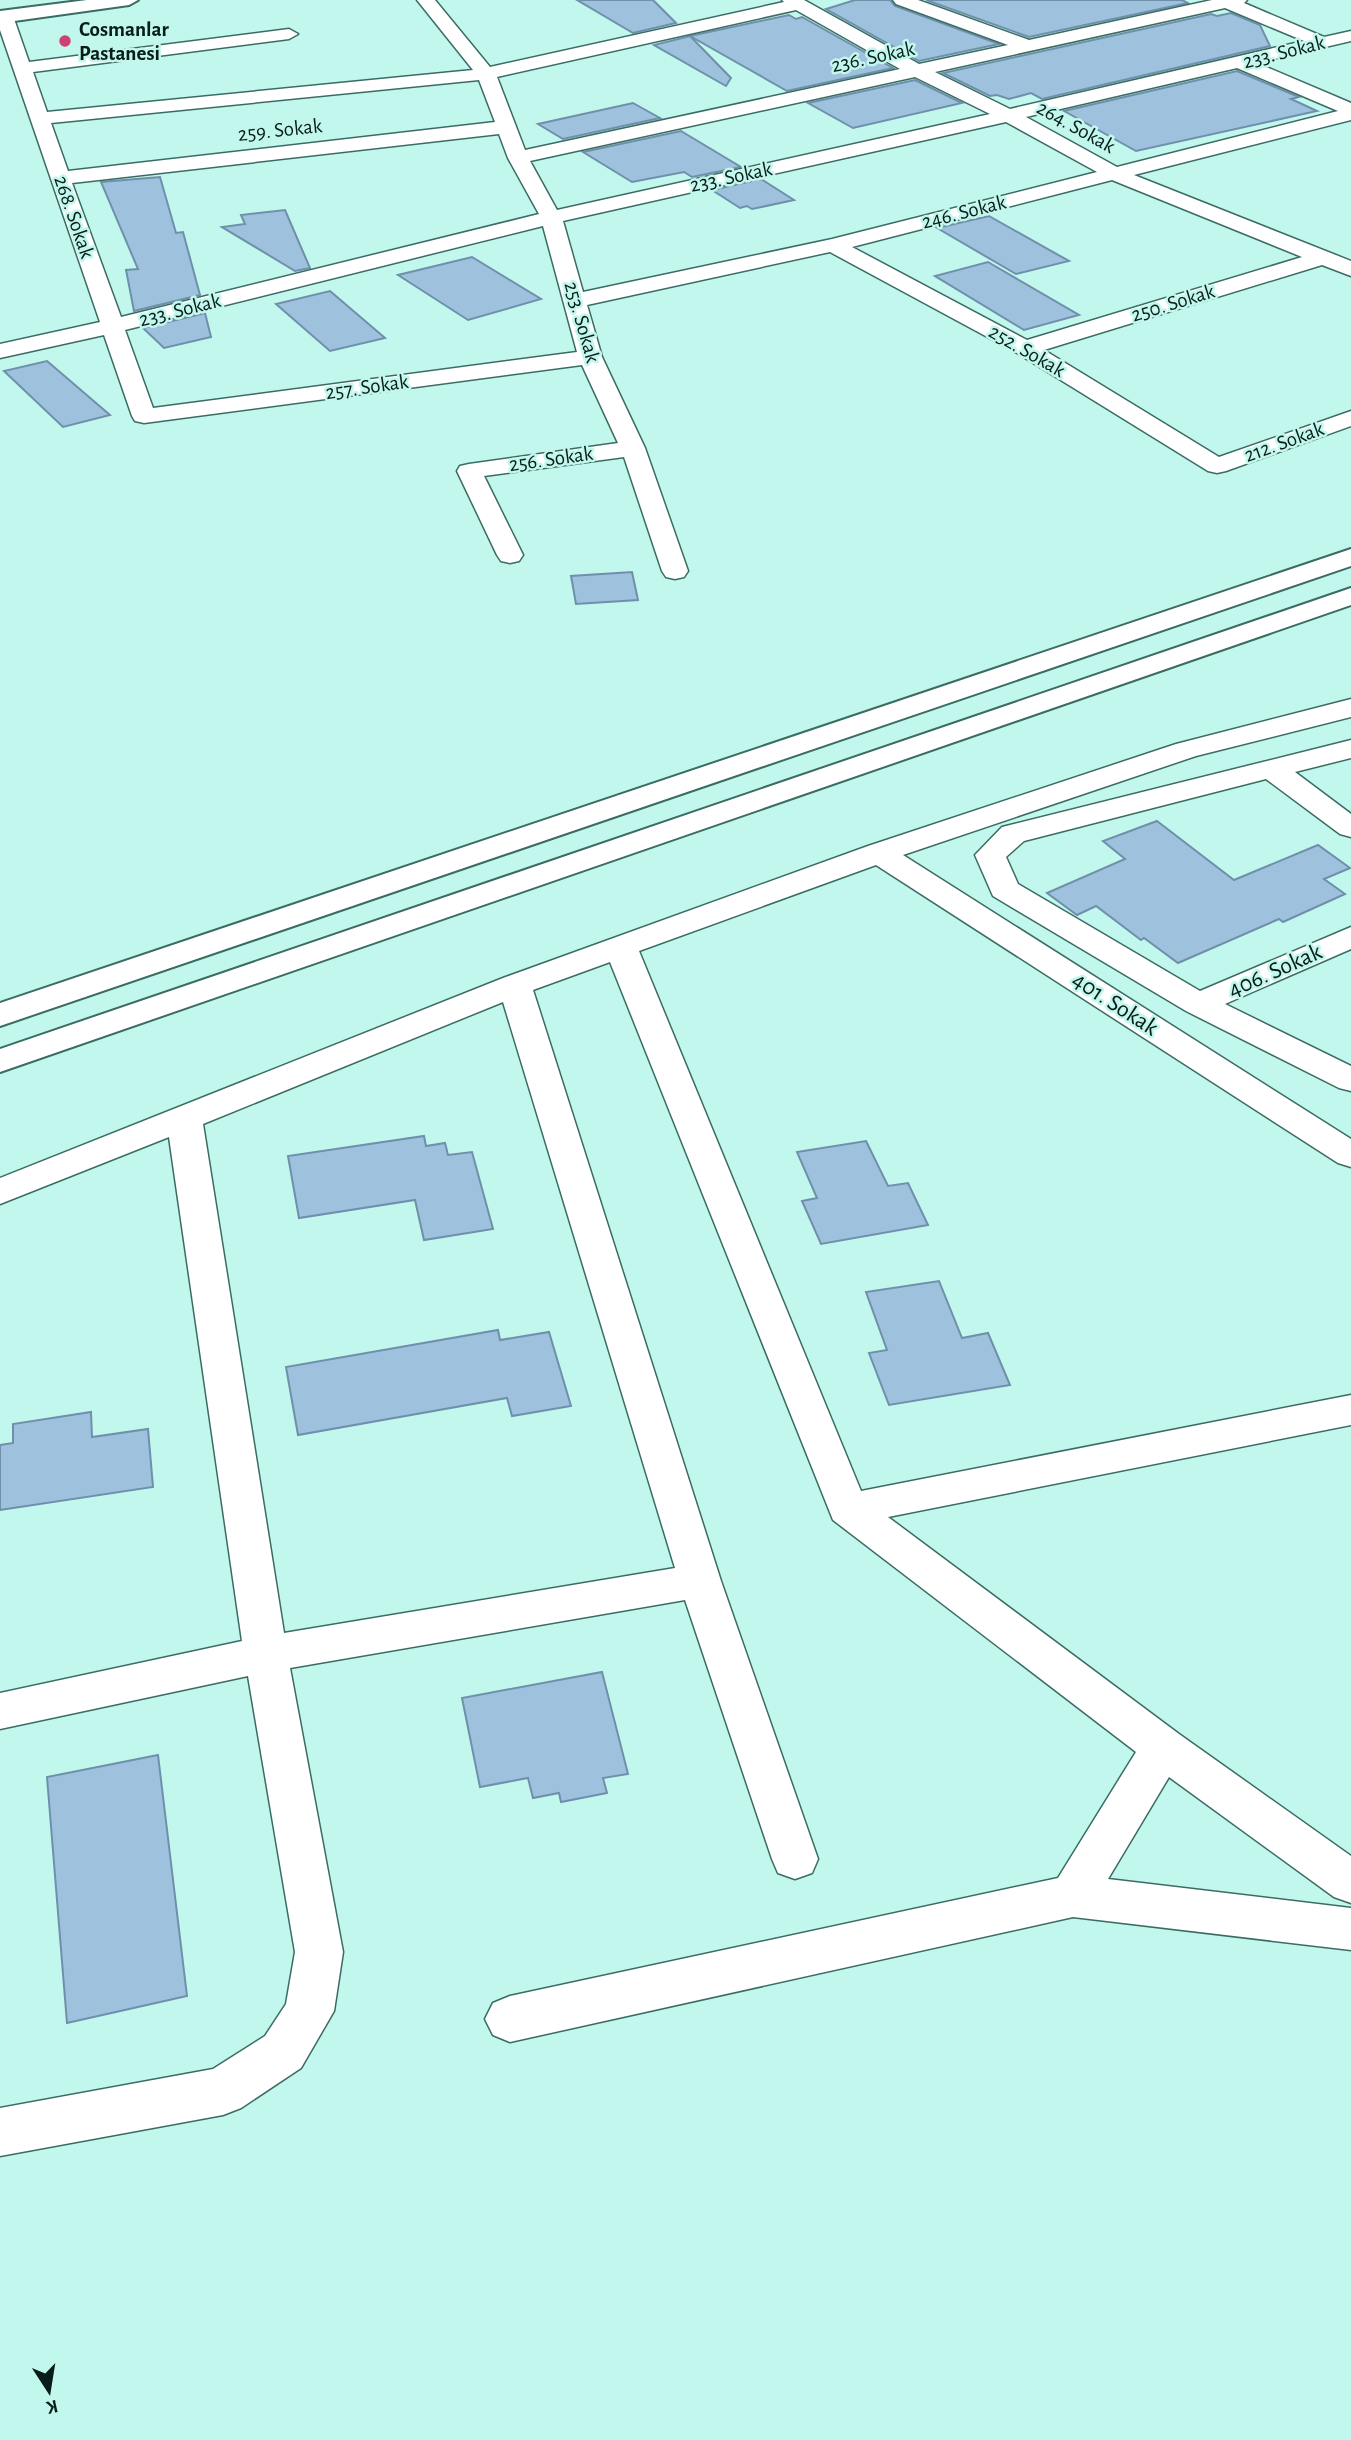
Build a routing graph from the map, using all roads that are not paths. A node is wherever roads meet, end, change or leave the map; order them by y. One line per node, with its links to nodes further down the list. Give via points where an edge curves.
1 (29, 0): 7 (main road)
2 (129, 0): 7 (main road)
3 (426, 0): 15 (street, 253. Sokak)
4 (902, 0): 11 (street)
5 (1229, 1): 10 (street); 11 (street, 236. Sokak)
6 (795, 2): 14 (street, 264. Sokak); 15 (street)
7 (1, 12): 13 (street, 268. Sokak)
8 (289, 34): 13 (street)
9 (1351, 36): 10 (street, 233. Sokak)
10 (1323, 43): 12 (street, 233. Sokak)
11 (1028, 46): 14 (street, 236. Sokak)
12 (1241, 63): 16 (street); 17 (street, 233. Sokak)
13 (23, 68): 18 (street, 268. Sokak)
14 (916, 70): 17 (street, 264. Sokak); 20 (street, 236. Sokak)
15 (486, 74): 18 (street); 19 (street, 253. Sokak)
16 (1351, 112): 21 (street, 246. Sokak)
17 (1008, 116): 21 (street, 264. Sokak); 23 (street, 233. Sokak)
18 (41, 118): 22 (street, 268. Sokak)
19 (506, 127): 20 (street, 253. Sokak); 22 (street, 259. Sokak)
20 (518, 158): 23 (street, 253. Sokak)
21 (1115, 174): 24 (street, 246. Sokak); 25 (street, 264. Sokak)
22 (59, 178): 28 (street, 268. Sokak)
23 (552, 219): 27 (street, 253. Sokak); 28 (street, 233. Sokak)
24 (832, 245): 27 (street, 246. Sokak); 29 (street, 252. Sokak)
25 (1322, 258): 26 (street, 264. Sokak); 29 (street, 250. Sokak)
26 (1351, 269)
27 (575, 300): 31 (street, 253. Sokak)
28 (113, 326): 30 (street, 233. Sokak); 32 (street, 268. Sokak)
29 (1025, 348): 35 (street, 252. Sokak)
30 (0, 351)
31 (590, 358): 32 (street, 257. Sokak); 34 (street, 253. Sokak)
32 (144, 416)
33 (1351, 418): 35 (street, 212. Sokak)
34 (633, 448): 36 (street, 256. Sokak, via 469,471); 38 (street, 253. Sokak)
35 (1217, 466)
36 (510, 555)
37 (1351, 557): 49 (main road)
38 (675, 571)
39 (1351, 596): 50 (main road)
40 (1351, 708): 44 (street, via 1186,750)
41 (1351, 749): 42 (street)
42 (1274, 771): 43 (street); 48 (street, via 1013,834 990,855 1004,889)
43 (1351, 828)
44 (879, 853): 46 (street); 53 (street, 401. Sokak)
45 (1351, 937): 48 (street, 406. Sokak)
46 (621, 948): 47 (street); 56 (street)
47 (515, 985): 52 (street); 57 (street)
48 (1198, 1004): 51 (street)
49 (0, 1015)
50 (0, 1061)
51 (1351, 1080)
52 (184, 1116): 54 (street); 58 (street)
53 (1351, 1156)
54 (0, 1192)
55 (1351, 1410): 56 (street)
56 (848, 1510): 60 (street)
57 (700, 1581): 58 (street); 61 (street)
58 (266, 1654): 59 (street); 66 (street, via 319,1952 309,2011 282,2052 223,2091)
59 (0, 1712)
60 (1163, 1747): 62 (street); 63 (street)
61 (795, 1859)
62 (1351, 1882)
63 (1073, 1896): 64 (street); 65 (street)
64 (1351, 1928)
65 (510, 2019)
66 (0, 2132)

